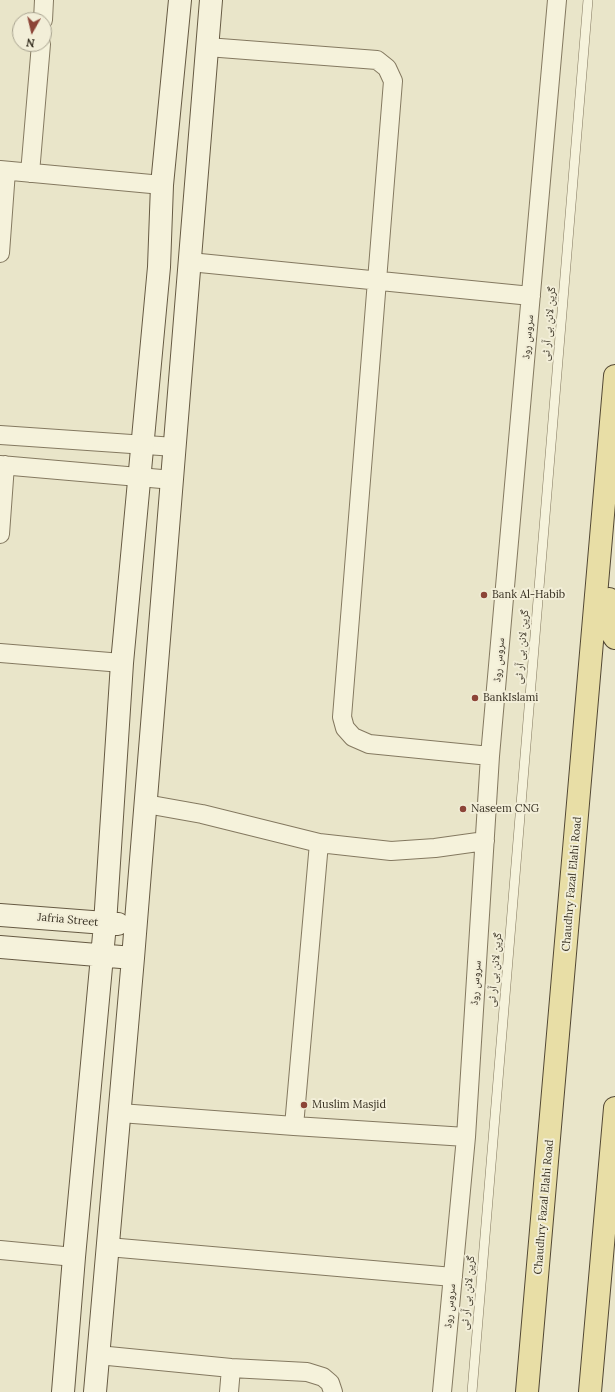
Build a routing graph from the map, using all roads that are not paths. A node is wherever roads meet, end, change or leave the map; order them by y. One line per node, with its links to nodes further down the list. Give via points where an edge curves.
1 (44, 0): 6 (street)
2 (180, 0): 11 (street)
3 (211, 0): 7 (street)
4 (557, 0): 15 (street, سروس روڈ)
5 (588, 0): 53 (lane, گرین لائن بی آر ٹی)
6 (43, 12)
7 (207, 46): 13 (street); 14 (street, via 377,60 388,68 393,81)
8 (40, 52): 10 (street)
9 (3, 170): 10 (street); 12 (street)
10 (30, 173): 11 (street)
11 (162, 185): 18 (street, via 159,267)
12 (0, 253)
13 (190, 262): 14 (street); 19 (street)
14 (377, 280): 15 (street); 28 (street, via 342,717 345,728 353,737 369,744)
15 (531, 296): 28 (street, سروس روڈ)
16 (615, 376): 54 (main road, Chaudhry Fazal Elahi Road)
17 (0, 435): 18 (street)
18 (143, 445): 19 (street); 21 (street)
19 (175, 447): 22 (street)
20 (2, 465): 21 (street); 24 (street)
21 (139, 478): 22 (street); 27 (street)
22 (173, 480): 29 (street)
23 (615, 527): 25 (main road, via 608,618 609,629)
24 (0, 534)
25 (615, 638)
26 (0, 653): 27 (street)
27 (122, 663): 33 (street)
28 (490, 756): 30 (street, سروس روڈ)
29 (146, 804): 31 (street, via 202,814); 34 (street)
30 (485, 841): 31 (street, via 391,851); 41 (street, سروس روڈ)
31 (320, 843): 40 (street)
32 (0, 915): 33 (street, Jafria Street)
33 (105, 924): 34 (street, Jafria Street); 36 (street)
34 (136, 926): 37 (street)
35 (0, 947): 36 (street)
36 (102, 956): 37 (street); 44 (street)
37 (133, 958): 39 (street)
38 (615, 1108): 55 (main road)
39 (120, 1113): 40 (street); 42 (street)
40 (294, 1126): 41 (street)
41 (466, 1137): 45 (street, سروس روڈ)
42 (108, 1247): 45 (street); 46 (street)
43 (0, 1250): 44 (street)
44 (74, 1257): 48 (street)
45 (453, 1277): 52 (street, سروس روڈ)
46 (98, 1355): 47 (street); 49 (street)
47 (231, 1368): 50 (street); 51 (street, via 307,1372 330,1383)
48 (63, 1392)
49 (95, 1392)
50 (229, 1392)
51 (333, 1392)
52 (442, 1392)
53 (472, 1392)
54 (527, 1392)
55 (590, 1392)

